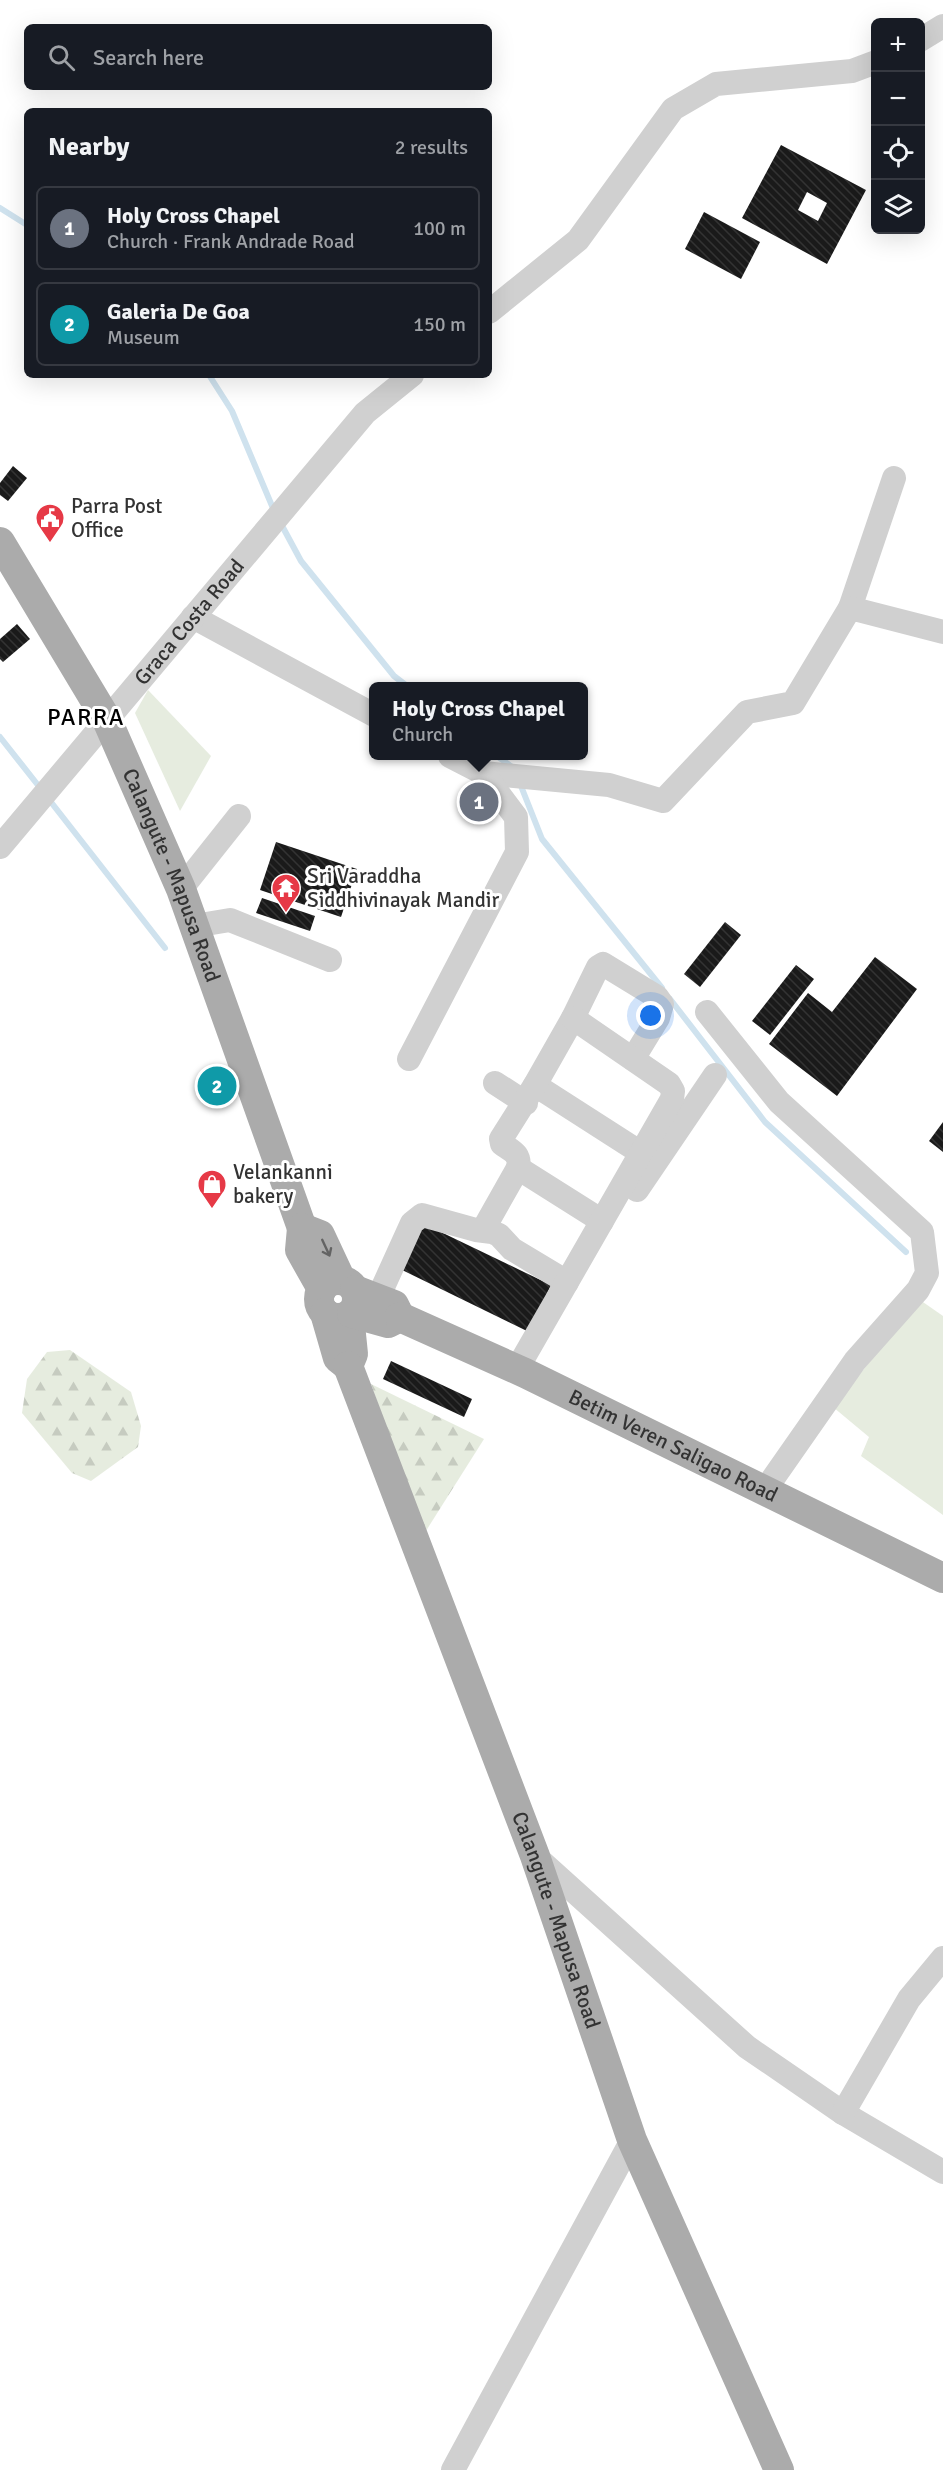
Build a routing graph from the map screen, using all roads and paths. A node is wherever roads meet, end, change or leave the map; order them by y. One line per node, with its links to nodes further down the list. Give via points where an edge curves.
1 (943, 26): 2 (street)
2 (925, 37)
3 (871, 64): 4 (street, via 852,71 716,84 673,109 578,240)
4 (492, 310)
5 (408, 378): 9 (street, Graca Costa Road, via 365,413)
6 (894, 478): 8 (street)
7 (0, 542): 12 (main road, Calangute - Mapusa Road)
8 (850, 608): 10 (street); 14 (street, via 793,704 747,712 663,801 609,785)
9 (193, 618): 11 (street); 12 (street, Graca Costa Road)
10 (943, 632)
11 (369, 712)
12 (107, 720): 16 (street, Graca Costa Road); 17 (main road, Calangute - Mapusa Road)
13 (458, 760): 14 (street)
14 (483, 773): 22 (street, via 516,817 517,852)
15 (239, 816): 17 (street)
16 (0, 847)
17 (181, 889): 18 (main road, Calangute - Mapusa Road)
18 (194, 926): 19 (street, via 230,920); 32 (main road, Calangute - Mapusa Road, via 302,1228 300,1250)
19 (330, 960)
20 (707, 1012): 34 (street, via 779,1102 922,1232 927,1273 918,1290 855,1361)
21 (573, 1018): 23 (street); 23 (street, via 603,964 657,997 662,1011); 26 (street)
22 (409, 1059)
23 (633, 1059): 27 (street, via 673,1090 672,1099)
24 (715, 1076): 33 (street)
25 (495, 1083): 26 (street)
26 (530, 1094): 27 (street); 28 (street, via 501,1139 517,1154)
27 (641, 1154): 29 (street)
28 (518, 1168): 29 (street); 30 (street)
29 (602, 1221): 31 (street)
30 (483, 1230): 31 (street, via 499,1235 512,1250); 32 (street, via 430,1216 416,1218)
31 (567, 1282): 33 (street)
32 (353, 1302): 33 (main road, Betim Veren Saligao Road); 36 (main road, Calangute - Mapusa Road, via 353,1353 348,1366)
33 (521, 1371): 34 (main road, Betim Veren Saligao Road)
34 (765, 1490): 35 (main road, Betim Veren Saligao Road)
35 (943, 1578)
36 (535, 1856): 38 (street, via 747,2047); 39 (main road, Calangute - Mapusa Road)
37 (943, 1958): 38 (street, via 909,1999)
38 (843, 2113): 40 (street)
39 (632, 2140): 41 (street); 42 (main road, Calangute - Mapusa Road)
40 (943, 2172)
41 (453, 2470)
42 (779, 2470)

